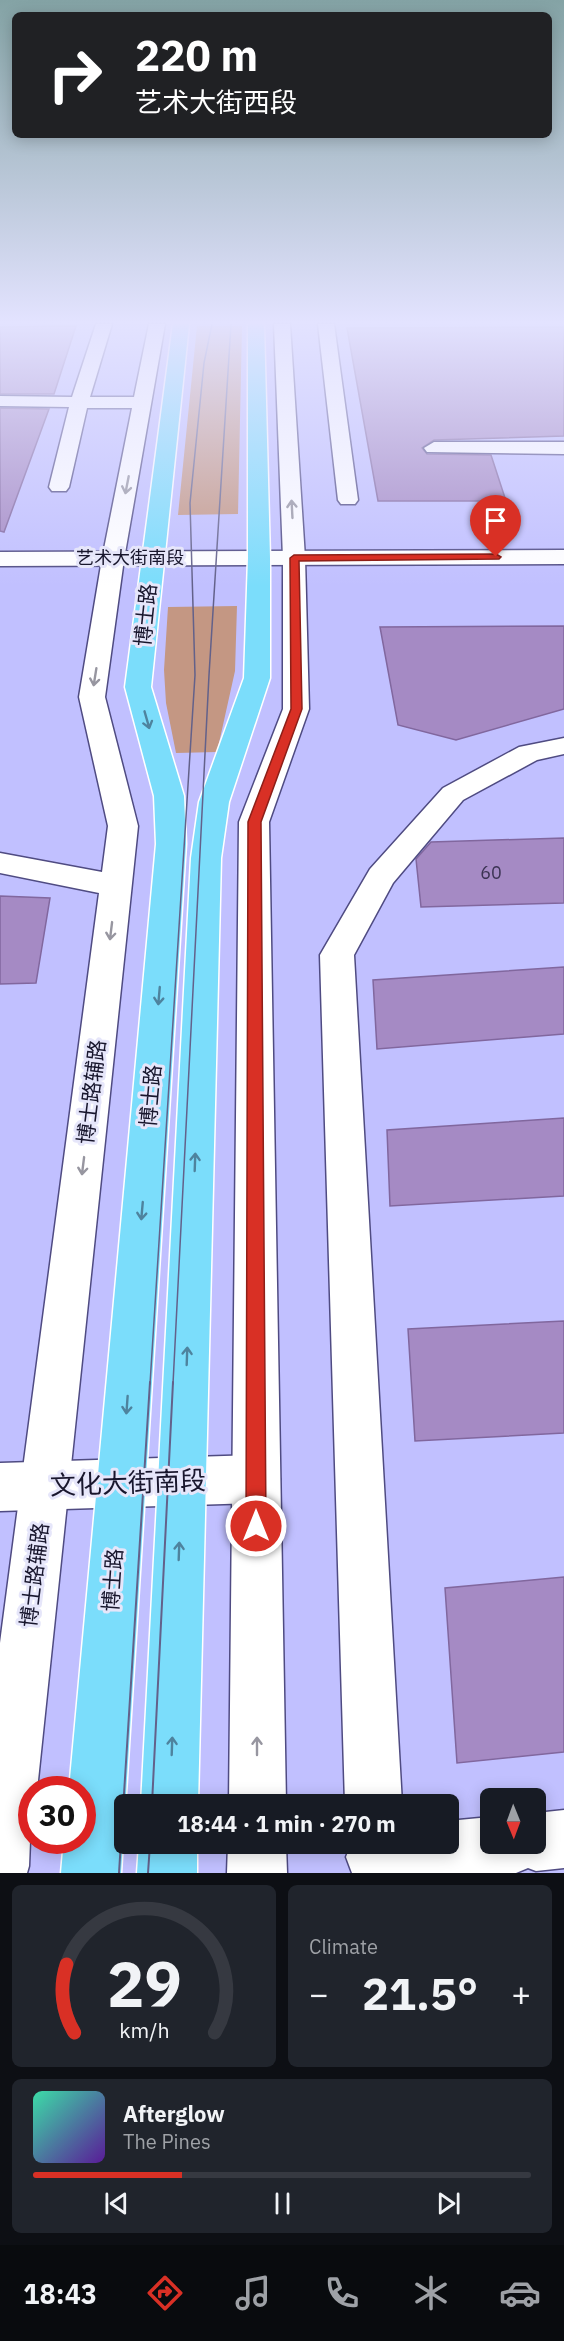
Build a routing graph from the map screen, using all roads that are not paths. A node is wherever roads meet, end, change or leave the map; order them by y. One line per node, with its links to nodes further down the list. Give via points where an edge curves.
1 (78, 411): 9 (street)
2 (141, 411): 14 (street, 博士路辅路, one-way to 14)
3 (171, 411): 15 (main road, 博士路)
4 (264, 411): 12 (main road)
5 (280, 411): 12 (street, one-way to 5)
6 (337, 411): 10 (street)
7 (434, 448): 8 (street)
8 (564, 448)
9 (59, 487)
10 (348, 500)
11 (564, 557): 12 (street, 艺术大街南段)
12 (277, 558): 15 (street, 艺术大街南段); 19 (street, via 296,709 254,822); 20 (main road, one-way to 12, via 206,858 214,802 257,678)
13 (0, 559): 14 (street, 艺术大街南段)
14 (113, 559): 15 (street, 艺术大街南段); 18 (street, 博士路辅路, one-way to 18, via 92,697 123,826)
15 (153, 559): 21 (main road, 博士路, one-way to 21, via 138,687 169,796 171,844)
16 (564, 746): 26 (street, via 529,753 453,794 381,877 337,956)
17 (0, 863): 18 (street)
18 (116, 885): 22 (street, 博士路辅路, one-way to 22)
19 (256, 1479): 20 (street, 文化大街南段); 25 (street, one-way to 19)
20 (182, 1480): 21 (street, 文化大街南段); 24 (main road, one-way to 20)
21 (121, 1484): 22 (street, 文化大街南段); 34 (main road, 博士路)
22 (46, 1486): 23 (street, 文化大街南段); 33 (street, 博士路辅路)
23 (0, 1487)
24 (169, 1794)
25 (257, 1794)
26 (373, 1794)
27 (564, 1839): 28 (street)
28 (546, 1841)
29 (459, 1844): 30 (street)
30 (480, 1844)
31 (167, 1854): 35 (main road)
32 (257, 1854): 36 (street)
33 (0, 1866)
34 (91, 1873)
35 (166, 1873)
36 (257, 1873)

